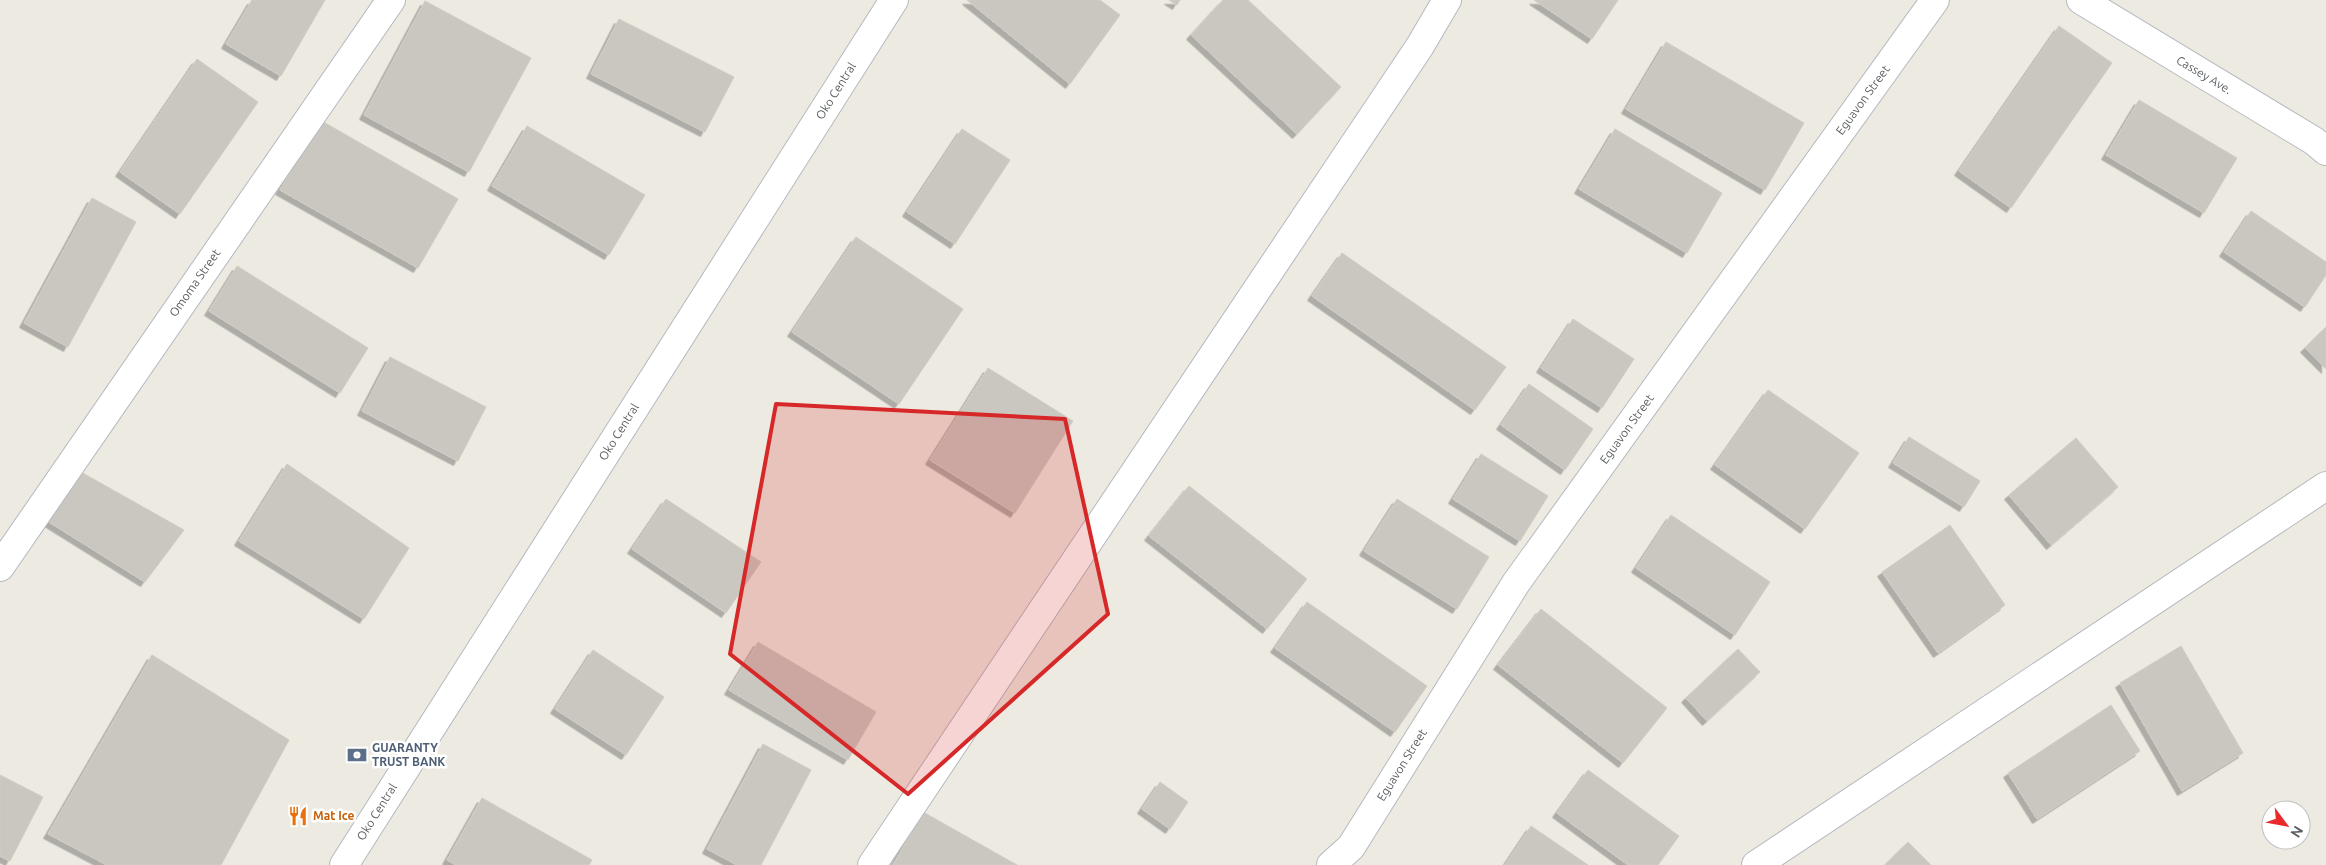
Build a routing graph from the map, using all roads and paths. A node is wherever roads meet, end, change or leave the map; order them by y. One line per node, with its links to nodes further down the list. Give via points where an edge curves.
1 (391, 0): 8 (street, Omoma Street)
2 (894, 0): 9 (street, Oko Central)
3 (1447, 0): 10 (street, via 1420,46)
4 (1935, 0): 11 (street, Eguavon Street, via 1516,583 1351,847)
5 (2081, 0): 6 (street, Cassey Ave.)
6 (2326, 151)
7 (2326, 486): 12 (street)
8 (0, 567)
9 (344, 865)
10 (872, 865)
11 (1331, 865)
12 (1756, 865)

